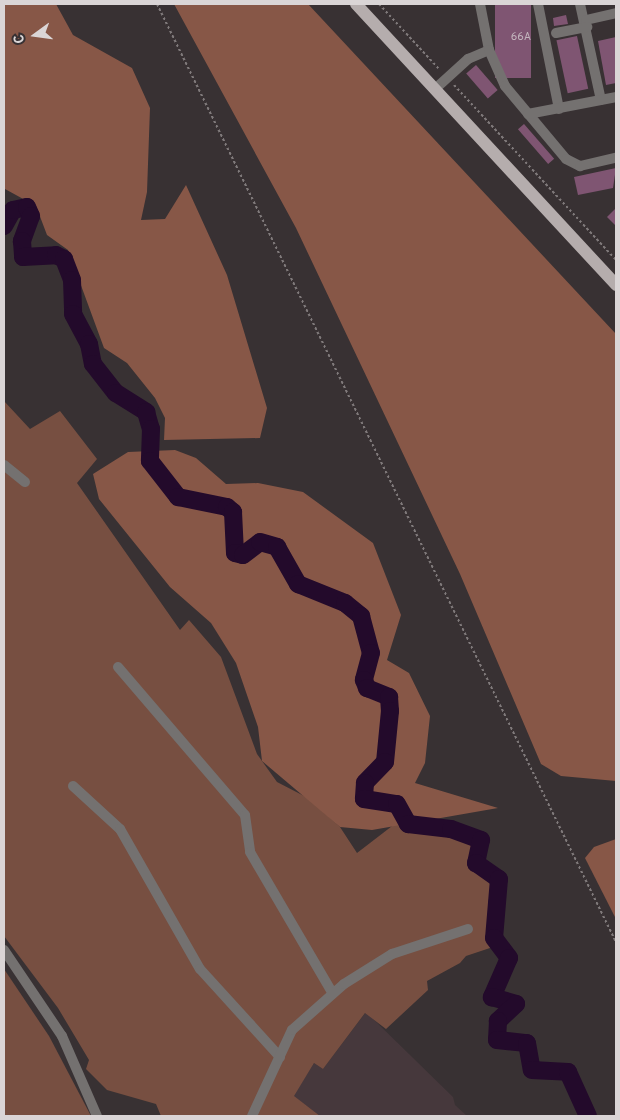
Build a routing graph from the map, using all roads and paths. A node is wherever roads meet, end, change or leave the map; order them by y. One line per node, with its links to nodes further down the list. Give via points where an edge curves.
1 (157, 4): 25 (path)
2 (356, 4): 12 (main road)
3 (379, 4): 11 (path)
4 (480, 4): 10 (street)
5 (538, 4): 15 (street)
6 (580, 4): 8 (street)
7 (616, 13): 8 (street)
8 (586, 23): 9 (street); 14 (street)
9 (556, 34)
10 (489, 50): 11 (street, via 473,55); 16 (street, via 499,77)
11 (447, 78): 12 (street); 18 (path)
12 (435, 89): 19 (main road)
13 (616, 97): 14 (street)
14 (601, 100): 15 (street)
15 (559, 108): 16 (street)
16 (528, 114): 17 (street, via 574,165)
17 (616, 158)
18 (616, 260)
19 (616, 285)
20 (4, 465): 21 (street)
21 (24, 482)
22 (118, 666): 27 (street, via 245,815 250,852)
23 (73, 786): 28 (street, via 120,829 200,969)
24 (468, 928): 27 (street, via 392,954)
25 (616, 942)
26 (4, 950): 29 (street, via 62,1036)
27 (333, 994): 28 (street, via 292,1030)
28 (280, 1058): 30 (street)
29 (97, 1116)
30 (252, 1116)

